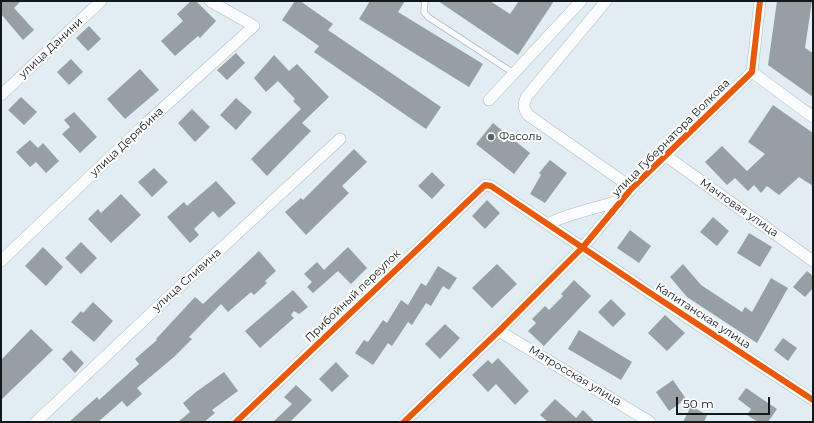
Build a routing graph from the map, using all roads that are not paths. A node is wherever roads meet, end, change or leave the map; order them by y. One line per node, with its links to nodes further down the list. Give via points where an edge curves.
1 (101, 1): 9 (street, улица Данини)
2 (210, 1): 19 (street, улица Дерябина, via 254,26 143,126)
3 (424, 1): 8 (lane, via 424,12 428,17)
4 (581, 1): 8 (street)
5 (606, 1): 15 (street, via 527,96 524,110)
6 (760, 1): 7 (street)
7 (752, 72): 11 (street); 13 (street, улица Губернатора Волкова)
8 (515, 74): 10 (street)
9 (1, 95)
10 (489, 100)
11 (813, 117)
12 (340, 139): 24 (street, улица Сливина)
13 (666, 156): 15 (street, улица Губернатора Волкова); 20 (street, Мачтовая улица)
14 (485, 185): 17 (street, Капитанская улица, via 491,186); 25 (street, Прибойный переулок)
15 (632, 188): 16 (street, улица Губернатора Волкова)
16 (622, 200): 17 (street, via 564,216); 18 (street, улица Губернатора Волкова)
17 (548, 224): 18 (street, Капитанская улица)
18 (583, 248): 21 (street, улица Губернатора Волкова); 22 (street, Капитанская улица)
19 (1, 261)
20 (813, 261)
21 (499, 331): 23 (street, Матросская улица); 26 (street, улица Губернатора Волкова)
22 (813, 400)
23 (644, 421)
24 (36, 422)
25 (236, 422)
26 (404, 422)

